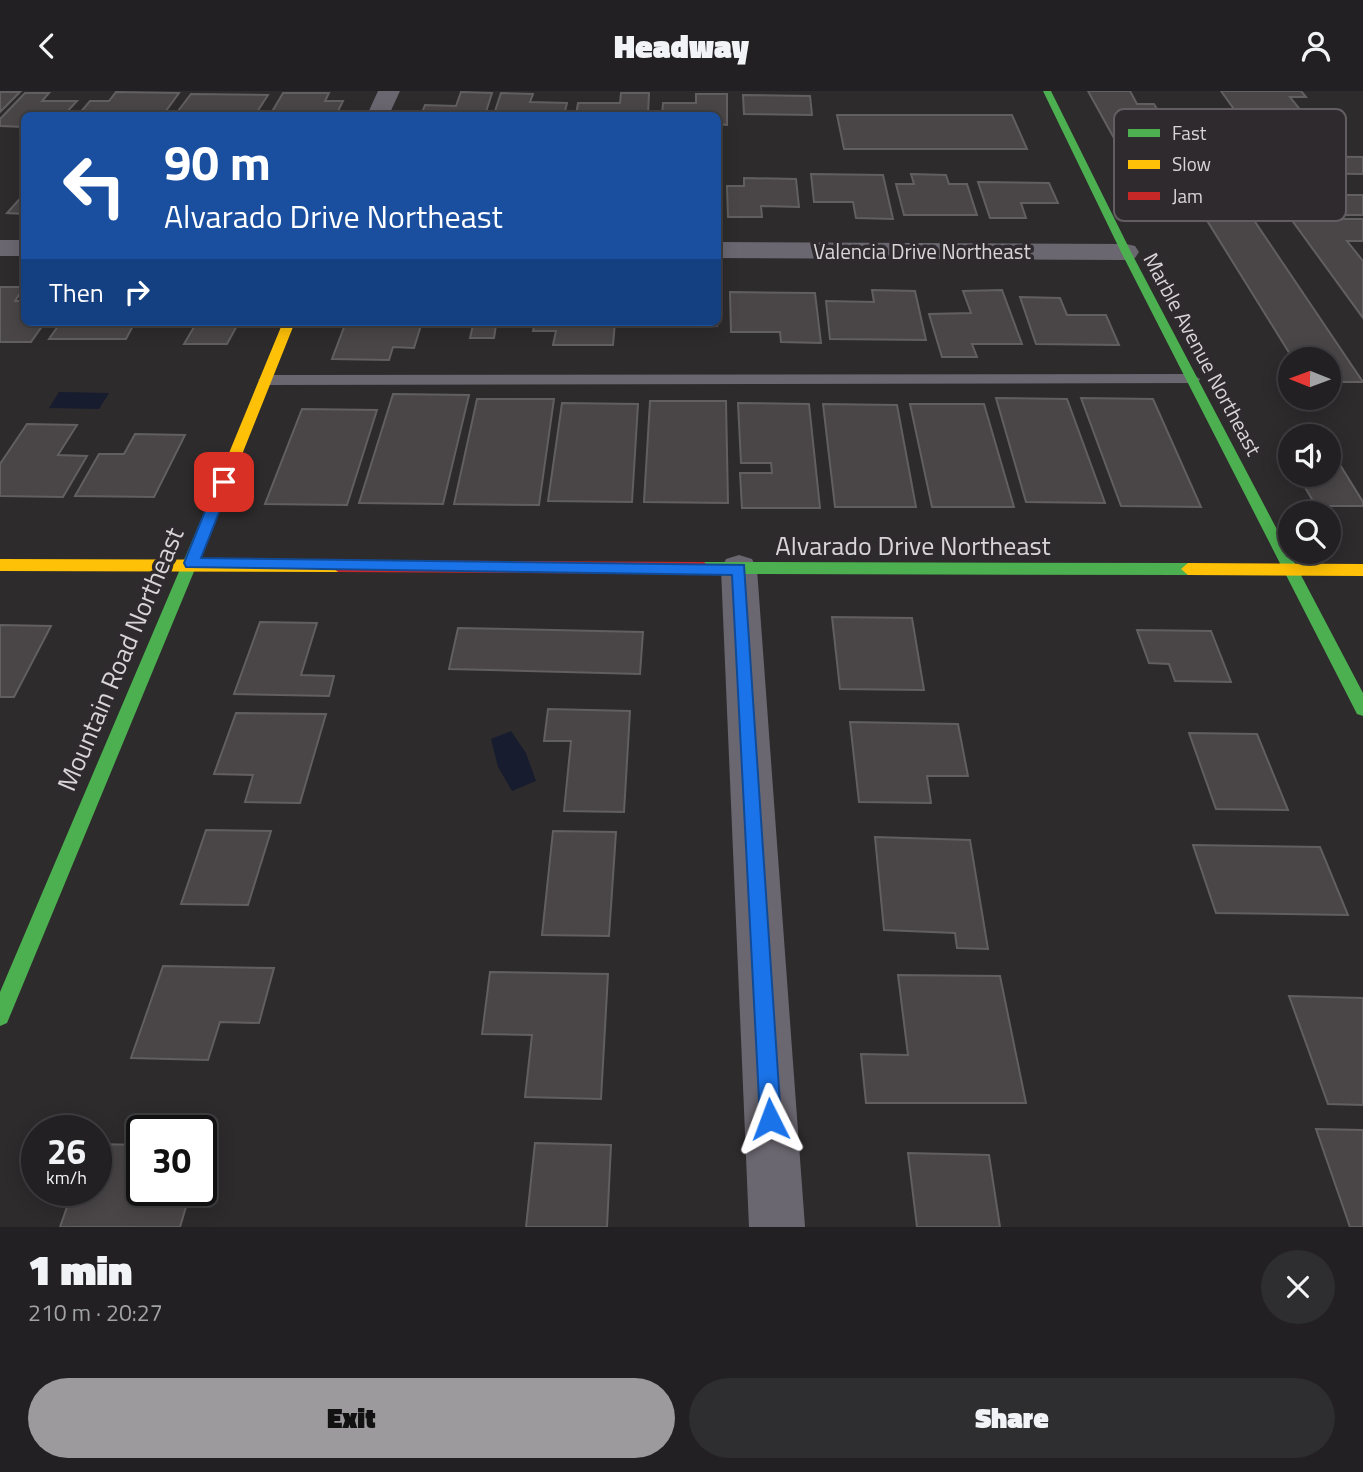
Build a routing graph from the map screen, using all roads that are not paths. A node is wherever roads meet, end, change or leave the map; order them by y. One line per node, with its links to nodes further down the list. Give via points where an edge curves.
1 (389, 91): 3 (street)
2 (1047, 91): 7 (street, Marble Avenue Northeast)
3 (379, 112)
4 (0, 248): 5 (street)
5 (21, 248)
6 (721, 250): 7 (street, Valencia Drive Northeast)
7 (1126, 252): 9 (street, Marble Avenue Northeast)
8 (287, 326): 10 (street, Mountain Road Northeast)
9 (1192, 379): 10 (lane); 14 (street, Marble Avenue Northeast)
10 (266, 380): 11 (street, Mountain Road Northeast)
11 (191, 563): 12 (street, Alvarado Drive Northeast); 13 (street, Alvarado Drive Northeast); 17 (street, Mountain Road Northeast)
12 (0, 565)
13 (739, 569): 14 (street, Alvarado Drive Northeast); 18 (street)
14 (1292, 570): 15 (street, Alvarado Drive Northeast); 16 (street, Marble Avenue Northeast)
15 (1363, 570)
16 (1363, 709)
17 (0, 1016)
18 (776, 1227)

